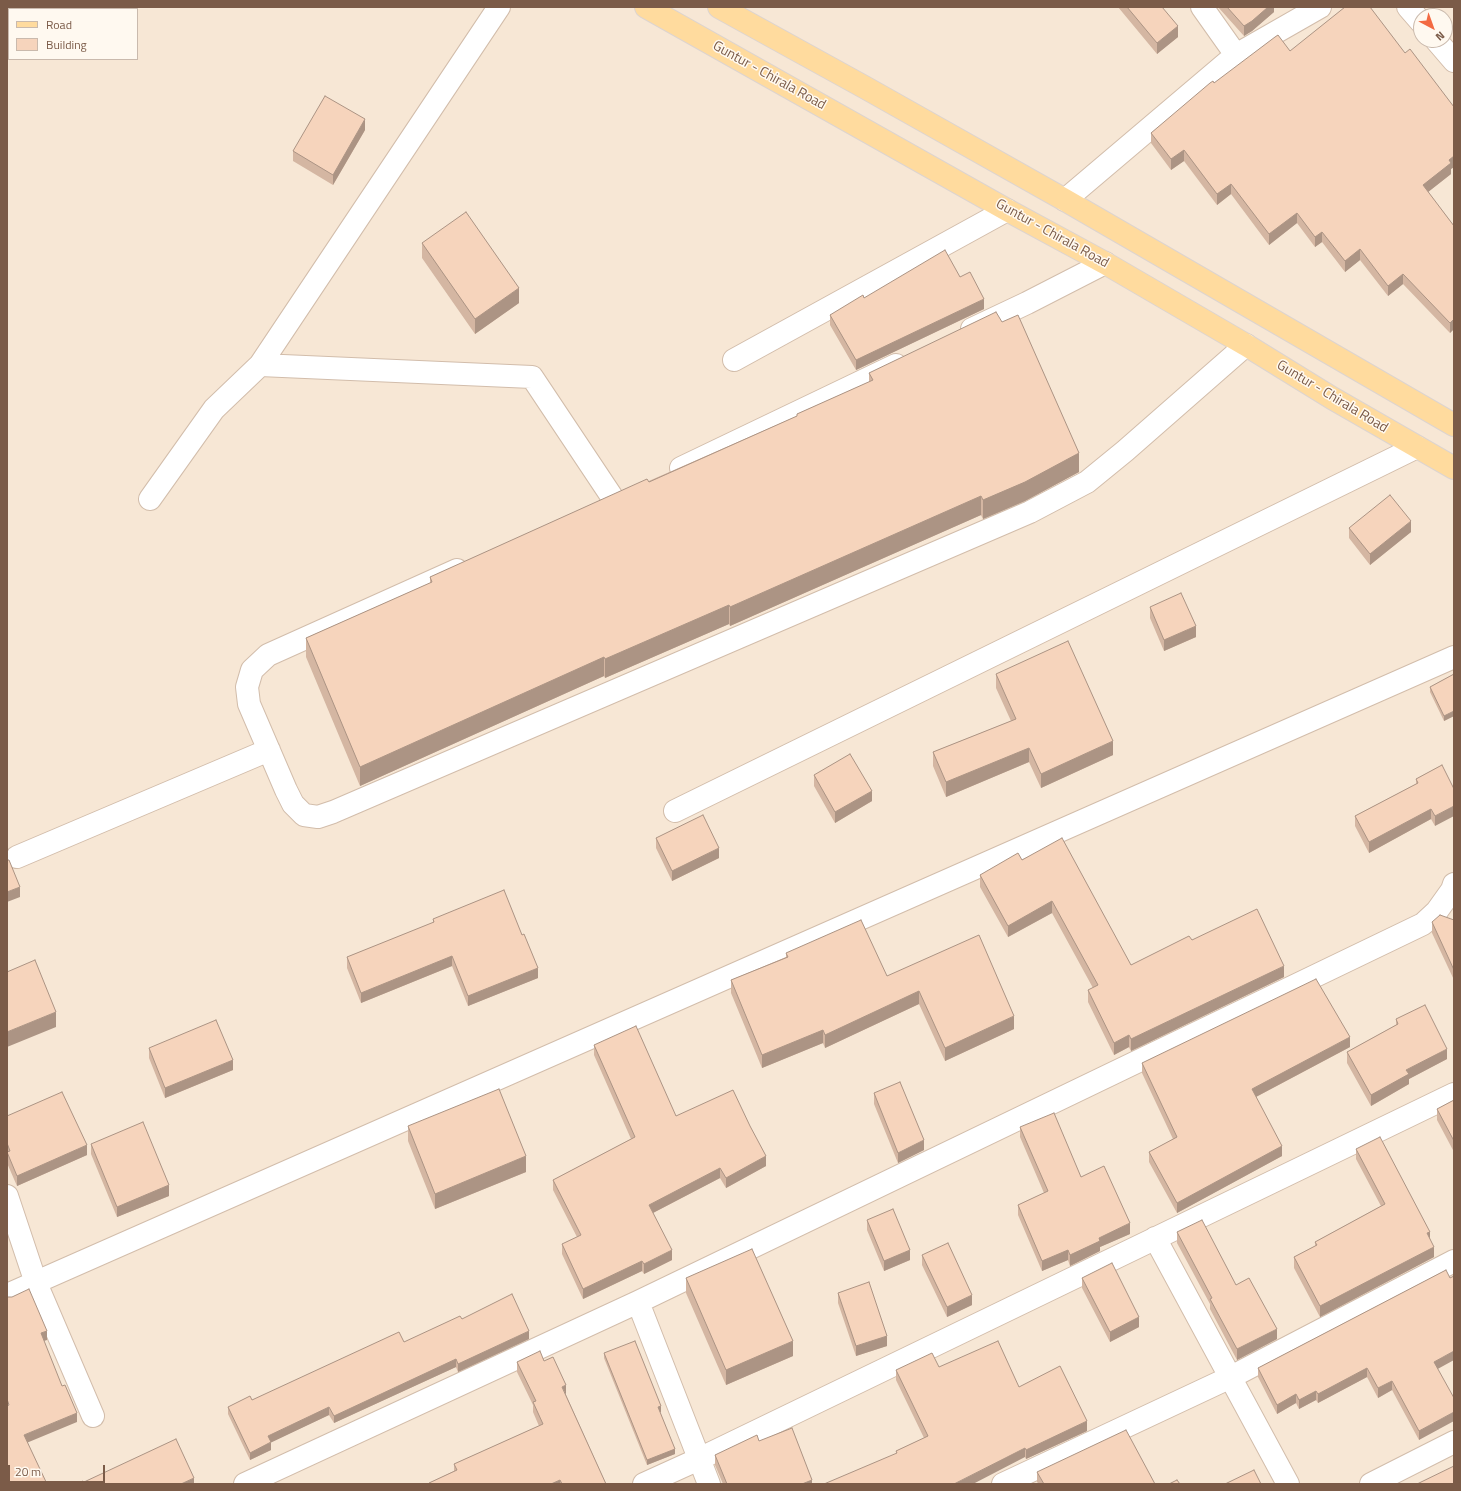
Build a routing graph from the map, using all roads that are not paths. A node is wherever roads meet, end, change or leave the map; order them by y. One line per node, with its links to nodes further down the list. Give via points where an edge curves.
1 (499, 7): 16 (street)
2 (646, 7): 10 (main road, Guntur - Chirala Road)
3 (719, 7): 9 (main road)
4 (1202, 7): 7 (street)
5 (1320, 7): 7 (street)
6 (1443, 48): 8 (street)
7 (1236, 55): 9 (street)
8 (1454, 61)
9 (1065, 200): 17 (main road)
10 (1007, 210): 11 (main road, Guntur - Chirala Road); 15 (street)
11 (1105, 263): 12 (street, via 1027,304); 13 (main road, Guntur - Chirala Road)
12 (958, 335)
13 (1246, 345): 18 (main road, Guntur - Chirala Road); 25 (street, via 1087,482 1042,506 333,812 318,817 304,815 293,804)
14 (915, 356): 20 (street)
15 (734, 360)
16 (260, 365): 21 (street, via 214,409); 22 (street, via 532,377 621,497)
17 (1454, 424)
18 (1417, 447): 19 (main road, Guntur - Chirala Road); 26 (street)
19 (1454, 468)
20 (664, 476)
21 (150, 499)
22 (592, 510)
23 (477, 562): 25 (street, via 268,655 252,670 247,687 249,704)
24 (1454, 657): 33 (street)
25 (269, 750): 27 (street)
26 (675, 811)
27 (16, 857)
28 (1454, 884): 35 (street, via 1437,911 1423,924)
29 (1454, 1094): 31 (street)
30 (7, 1196): 33 (street)
31 (1155, 1238): 36 (street); 39 (street)
32 (1454, 1261): 36 (street)
33 (36, 1283): 34 (street); 37 (street)
34 (7, 1295)
35 (638, 1302): 39 (street); 40 (street)
36 (1231, 1377): 43 (street); 44 (street)
37 (92, 1416)
38 (1454, 1442): 45 (street)
39 (699, 1459): 41 (street); 42 (street)
40 (245, 1484)
41 (644, 1484)
42 (709, 1484)
43 (1003, 1484)
44 (1288, 1484)
45 (1371, 1484)

